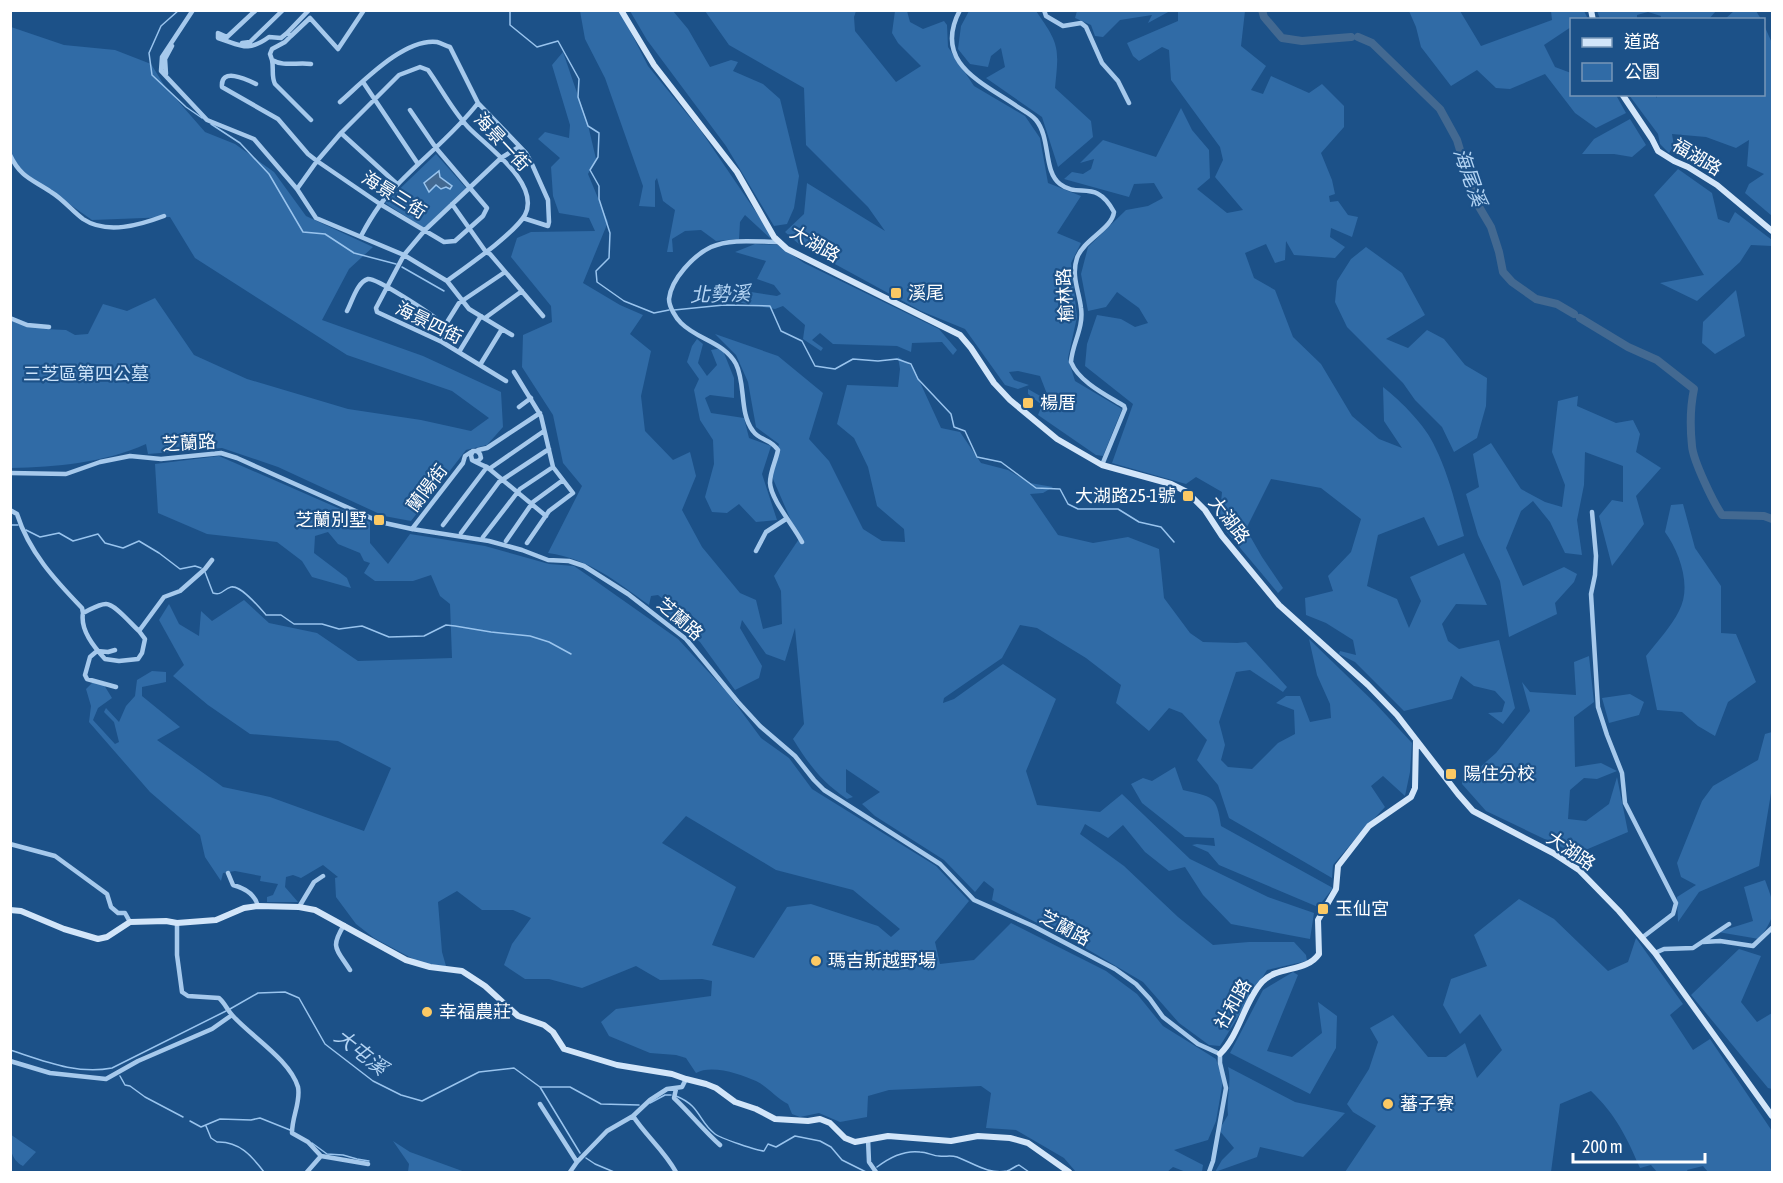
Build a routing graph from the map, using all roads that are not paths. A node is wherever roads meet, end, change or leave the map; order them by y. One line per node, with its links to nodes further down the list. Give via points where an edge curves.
1 (193, 10): 32 (street, via 162,57 161,71 207,120 254,139)
2 (256, 10): 10 (street, via 227,37 217,34 218,38)
3 (284, 10): 10 (street, via 250,42)
4 (309, 10): 9 (street)
5 (364, 10): 9 (street, via 338,49 310,18)
6 (621, 10): 41 (street, 大湖路, via 654,65 737,172)
7 (960, 10): 71 (street, 榆林路, via 952,27 951,42 962,66 1035,119 1047,146 1052,173 1060,184 1100,194 1114,213 1081,249 1076,261 1075,283 1082,317 1071,362 1086,381 1125,409)
8 (1044, 10): 19 (street, via 1046,16 1063,26 1081,23 1086,27 1102,63 1118,81)
9 (289, 34): 10 (street, via 269,37 255,47); 11 (street, via 285,42 272,49)
10 (239, 44)
11 (272, 60): 12 (street, via 278,64); 21 (street, via 275,84)
12 (311, 64)
13 (363, 82): 16 (street); 17 (street); 18 (street, via 401,52 438,42 450,47)
14 (256, 84): 28 (street, 海景三街, via 228,75 221,82 222,87 278,119)
15 (1623, 96): 39 (street, 福湖路, via 1658,151 1688,166)
16 (340, 102)
17 (374, 102): 22 (street, 海景一街, via 399,75 420,67 428,70); 23 (street, 海景一街); 29 (street)
18 (478, 103): 22 (street); 24 (street)
19 (1129, 103)
20 (410, 110): 25 (street, 海景三街)
21 (311, 120)
22 (464, 122): 25 (street); 27 (street, 海景一街)
23 (341, 133): 28 (street, 海景一街); 30 (street)
24 (519, 147): 27 (street, 海景四街); 36 (street, via 541,179 549,202 548,226)
25 (436, 148): 29 (street); 31 (street, 海景三街)
26 (10, 155): 35 (street, via 17,170 85,220 118,228)
27 (501, 158): 31 (street, 海景四街); 36 (street, 海景一街, via 524,188 527,205)
28 (317, 161): 32 (street, 海景一街); 33 (street, 海景三街)
29 (418, 164): 30 (street)
30 (397, 184): 33 (street)
31 (471, 188): 34 (street, 海景四街); 37 (street, 海景三街, via 487,208)
32 (297, 189): 40 (street, via 316,218)
33 (380, 204): 38 (street, 海景三街); 40 (street)
34 (452, 204): 37 (street); 38 (street, 海景四街)
35 (164, 216)
36 (523, 218): 42 (street)
37 (469, 228): 38 (street, 海景三街, via 450,243); 42 (street)
38 (425, 230): 43 (street, 海景四街)
39 (1773, 231)
40 (361, 236): 43 (street)
41 (780, 242): 71 (street, 大湖路, via 787,249 960,335 1010,400 1058,439); 82 (street, via 729,242 710,247 680,271 669,300 682,324 723,348 737,365 752,431 773,442 778,450 770,481)
42 (486, 252): 44 (street); 45 (street)
43 (404, 255): 45 (street); 46 (street, 海景四街)
44 (505, 272): 47 (street); 48 (street)
45 (447, 281): 48 (street)
46 (387, 286): 49 (street, via 372,279 364,281); 54 (street); 57 (street, 海景四街, via 376,308 378,312)
47 (522, 291): 50 (street); 51 (street)
48 (463, 301): 51 (street); 54 (street)
49 (347, 310)
50 (543, 316)
51 (483, 317): 55 (street); 58 (street)
52 (10, 318): 53 (street, via 27,326)
53 (49, 327)
54 (444, 327): 57 (street)
55 (502, 329): 56 (street); 59 (street)
56 (512, 335)
57 (442, 342): 58 (street, 海景四街)
58 (459, 352): 59 (street, 海景四街)
59 (480, 365): 61 (street, 海景四街)
60 (514, 372): 62 (street)
61 (506, 381)
62 (531, 398): 63 (street); 64 (street)
63 (519, 407)
64 (540, 413): 65 (street); 67 (street, 蘭陽街, via 487,448)
65 (544, 430): 66 (street); 73 (street, 蘭陽街)
66 (549, 449): 72 (street); 75 (street)
67 (474, 451): 68 (street, 蘭陽街); 69 (street, 蘭陽街); 70 (street, 蘭陽街, via 465,456)
68 (481, 456): 69 (street, 蘭陽街); 73 (street, 蘭陽街)
69 (473, 461): 70 (street, 蘭陽街); 73 (street, 蘭陽街)
70 (463, 463): 84 (street, 蘭陽街)
71 (1102, 465): 97 (street, 大湖路, via 1187,492 1279,604 1368,685)
72 (553, 467): 76 (street); 77 (street)
73 (488, 468): 75 (street, 蘭陽街); 83 (street, 蘭陽街)
74 (10, 473): 84 (street, 芝蘭路, via 66,474 130,456 161,459 221,453 380,522)
75 (502, 480): 77 (street, 蘭陽街); 85 (street)
76 (563, 480): 78 (street); 81 (street, via 573,493)
77 (517, 492): 78 (street, 蘭陽街); 86 (street)
78 (531, 504): 81 (street, 蘭陽街); 87 (street)
79 (10, 510): 92 (street, via 17,514 23,532 48,572)
80 (1592, 512): 109 (street, via 1596,556 1591,604 1598,707 1622,772 1625,804 1676,903 1673,914)
81 (546, 516): 89 (street)
82 (786, 519): 88 (street); 90 (street, via 766,532)
83 (443, 525)
84 (412, 529): 114 (street, 芝蘭路, via 489,541 548,560 576,563 628,594 686,639 738,702 795,756 824,790 940,864 975,900 1115,969 1136,984 1163,1017 1198,1044)
85 (461, 533)
86 (483, 537)
87 (506, 541)
88 (802, 542)
89 (527, 543)
90 (756, 551)
91 (212, 560): 93 (street, via 180,591 164,597)
92 (83, 613): 93 (street, via 107,604); 95 (street, via 84,631)
93 (139, 631): 95 (street, via 145,639 138,659 111,661)
94 (115, 650): 95 (street)
95 (97, 651): 96 (street, via 90,657 86,677)
96 (116, 687)
97 (1416, 740): 109 (street, 大湖路, via 1473,811 1579,870); 114 (street, 社和路, via 1415,788 1411,797 1370,826 1338,866 1336,889 1318,920 1319,954 1311,963 1277,972 1262,982)
98 (10, 844): 104 (street, via 55,856 107,894 111,907 125,914)
99 (228, 873): 101 (street, via 233,885 246,889)
100 (323, 876): 102 (street, via 314,882)
101 (258, 906): 102 (street); 105 (street, via 216,920)
102 (299, 907): 107 (street, via 315,910)
103 (10, 910): 104 (street, via 98,939)
104 (130, 922): 105 (street)
105 (177, 923): 113 (street, via 182,992 219,998)
106 (1729, 924): 110 (street)
107 (344, 925): 112 (street, via 335,945); 116 (street, via 406,960 462,971 518,1016 544,1025 564,1049)
108 (1773, 928): 110 (street, via 1753,946 1720,940)
109 (1643, 937): 111 (street, 大湖路)
110 (1703, 942): 111 (street, via 1693,948)
111 (1655, 953): 120 (street, 大湖路)
112 (350, 970)
113 (231, 1014): 115 (street, via 212,1029 106,1079 51,1073); 123 (street, via 292,1072 299,1100 292,1130)
114 (1220, 1054): 131 (street, 社和路, via 1226,1088)
115 (10, 1061)
116 (686, 1079): 117 (street); 121 (street, via 716,1088 774,1119 820,1119 845,1138 855,1142)
117 (676, 1089): 119 (street, via 667,1089); 122 (street, via 672,1100)
118 (540, 1104): 124 (street)
119 (633, 1116): 124 (street, via 607,1131); 128 (street)
120 (1773, 1116)
121 (868, 1139): 129 (street, via 869,1162); 130 (street, via 1010,1138 1028,1143)
122 (720, 1145)
123 (321, 1156): 125 (street); 126 (street)
124 (577, 1162): 127 (street)
125 (368, 1164)
126 (307, 1173)
127 (570, 1173)
128 (676, 1173)
129 (876, 1173)
130 (1069, 1173)
131 (1209, 1173)

